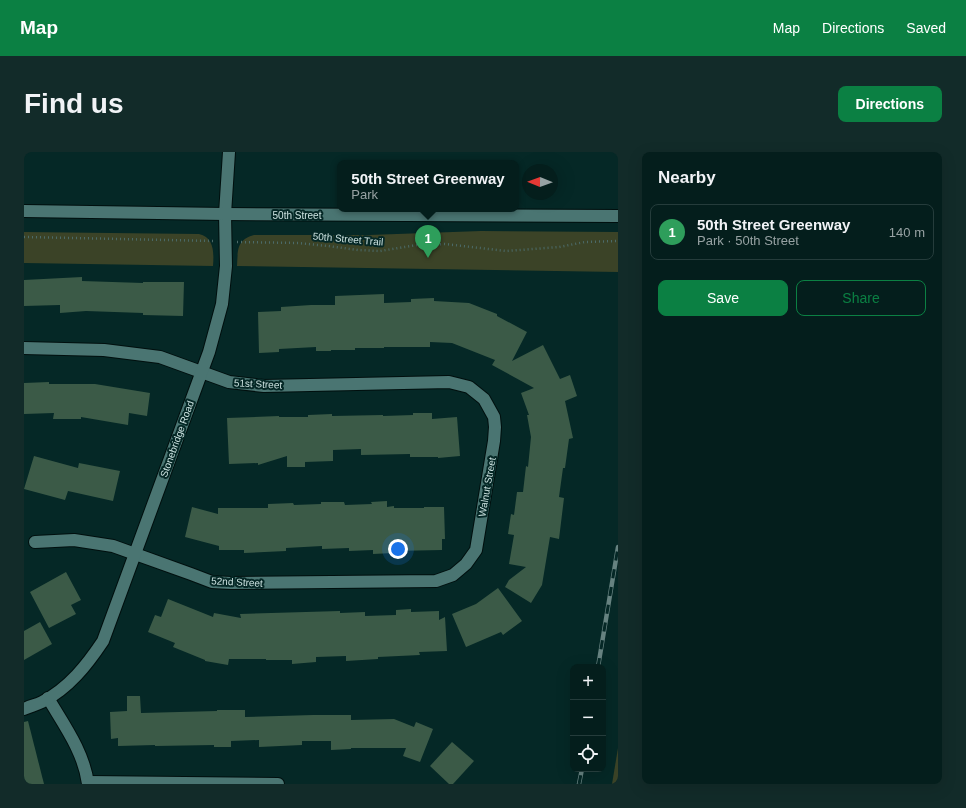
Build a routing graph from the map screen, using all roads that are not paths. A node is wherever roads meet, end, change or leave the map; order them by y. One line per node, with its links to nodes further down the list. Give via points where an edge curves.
1 (230, 152): 3 (street, Stonebridge Road)
2 (24, 211): 3 (street, 50th Street)
3 (225, 214): 4 (street, 50th Street); 6 (street, Stonebridge Road, via 226,266 222,304)
4 (618, 216)
5 (24, 348): 6 (street, 51st Street, via 104,350 160,357)
6 (202, 372): 7 (street, 51st Street, via 229,382 264,386); 9 (street, Stonebridge Road)
7 (449, 382): 10 (street, Walnut Street, via 469,387 484,399 494,417 494,442 476,550 466,564 453,575 436,581)
8 (35, 542): 9 (street, 52nd Street, via 74,540 113,546)
9 (135, 554): 10 (street, 52nd Street, via 212,582); 11 (street, Stonebridge Road, via 103,640 86,666)
10 (422, 582)
11 (48, 698): 12 (street, Stonebridge Road); 13 (street, via 73,740 84,764)
12 (24, 709)
13 (88, 783): 14 (street)
14 (278, 784)

